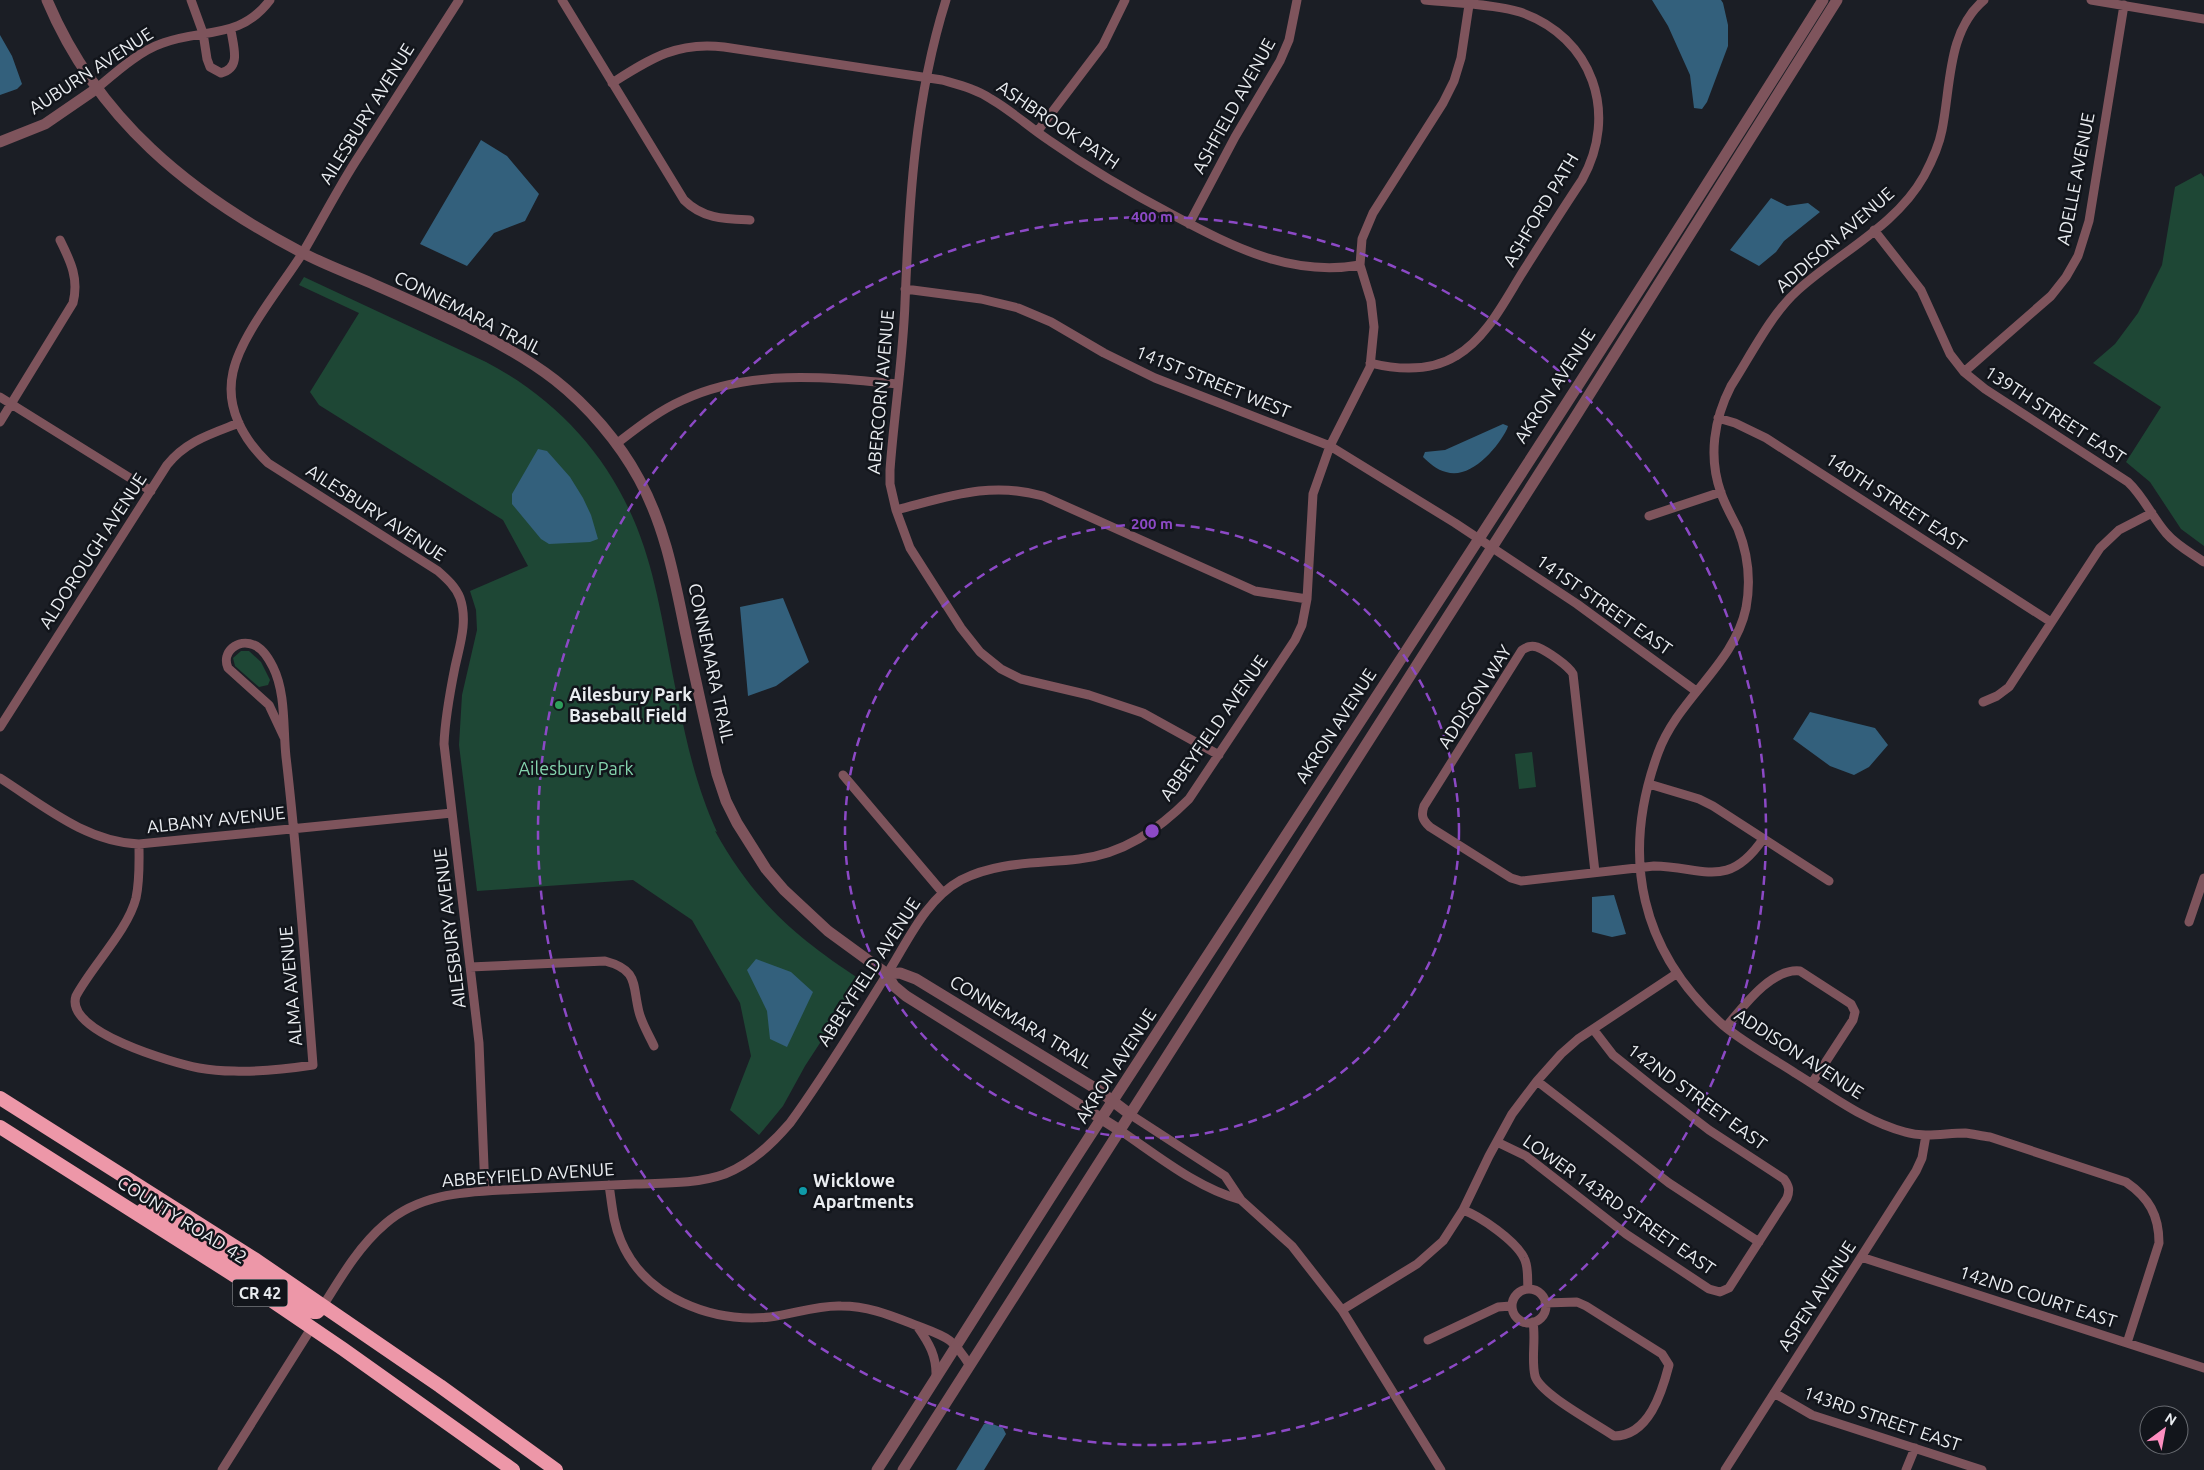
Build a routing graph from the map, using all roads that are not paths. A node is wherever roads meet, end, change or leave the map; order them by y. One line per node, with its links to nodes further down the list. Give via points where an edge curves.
1 (47, 0): 21 (street, CONNEMARA TRAIL, via 72,51)
2 (191, 0): 18 (street)
3 (270, 0): 17 (street, AUBURN AVENUE, via 254,17)
4 (459, 0): 28 (street, AILESBURY AVENUE, via 358,156)
5 (562, 0): 20 (street)
6 (946, 0): 19 (street, ABERCORN AVENUE)
7 (1125, 0): 22 (street, via 1104,45)
8 (1298, 0): 25 (street, ASHFIELD AVENUE, via 1289,40 1280,61)
9 (1425, 0): 14 (street, ASHFORD PATH)
10 (1823, 0): 46 (street, AKRON AVENUE, via 1683,224)
11 (1838, 0): 47 (street, AKRON AVENUE)
12 (1984, 0): 26 (street, ADDISON AVENUE, via 1971,12 1958,36 1941,132 1928,168 1908,199)
13 (2091, 0): 15 (street)
14 (1469, 5): 29 (street, ABBEYFIELD AVENUE, via 1454,81 1369,221 1362,239); 31 (street, ASHFORD PATH, via 1518,12 1534,18 1574,48 1589,72 1598,99 1595,150 1582,180 1498,312 1466,350 1448,360 1407,369)
15 (2124, 5): 16 (street); 32 (street, ADELLE AVENUE, via 2089,221 2078,256 2051,296)
16 (2204, 19)
17 (230, 30): 18 (street, AUBURN AVENUE); 18 (street, via 236,58 229,71 222,73 210,67)
18 (204, 33): 21 (street, AUBURN AVENUE, via 161,43)
19 (925, 77): 20 (street, ASHBROOK PATH, via 701,46 661,54); 22 (street, ASHBROOK PATH, via 958,85 990,98); 30 (street, ABERCORN AVENUE, via 912,175)
20 (612, 83): 24 (street, via 679,194 689,205 709,217)
21 (96, 89): 23 (street, AUBURN AVENUE, via 45,124); 28 (street, CONNEMARA TRAIL, via 137,136 186,180 221,206)
22 (1037, 132): 25 (street, ASHBROOK PATH, via 1126,191)
23 (0, 142)
24 (750, 220)
25 (1189, 224): 29 (street, ASHBROOK PATH, via 1276,262 1324,268)
26 (1874, 230): 32 (street, 139TH STREET EAST, via 1921,290 1944,345); 36 (street, ADDISON AVENUE, via 1805,284 1783,306 1731,386)
27 (60, 240): 35 (street, via 74,272 74,303)
28 (302, 253): 38 (street, AILESBURY AVENUE, via 239,355 233,372 232,402); 39 (street, CONNEMARA TRAIL, via 475,333 538,368 576,398)
29 (1360, 265): 31 (street, ABBEYFIELD AVENUE, via 1373,314 1374,341)
30 (905, 289): 33 (street, ABERCORN AVENUE); 40 (street, 141ST STREET WEST, via 981,299 1018,308 1052,322 1155,378)
31 (1370, 363): 40 (street, ABBEYFIELD AVENUE)
32 (1964, 372): 44 (street, 139TH STREET EAST, via 1985,390 2128,482)
33 (897, 384): 39 (street, via 788,378 736,382 683,399); 43 (street, ABERCORN AVENUE, via 890,470)
34 (0, 397): 35 (street)
35 (11, 404): 37 (street); 41 (street)
36 (1718, 418): 42 (street, ADDISON AVENUE, via 1714,455); 50 (street, 140TH STREET EAST, via 1766,438)
37 (0, 422)
38 (239, 423): 41 (street, ALDOROUGH AVENUE, via 186,447 167,465); 59 (street, AILESBURY AVENUE, via 250,445 268,463 438,571 456,590 462,607 462,640 449,698 444,744)
39 (616, 444): 70 (street, CONNEMARA TRAIL, via 653,506 666,545 717,774 726,801 759,858 784,890 828,930)
40 (1330, 446): 46 (street, 141ST STREET WEST); 49 (street, ABBEYFIELD AVENUE, via 1313,494)
41 (150, 491): 53 (street, ALDOROUGH AVENUE)
42 (1720, 492): 45 (street); 51 (street, ADDISON AVENUE, via 1745,551 1747,601 1742,623 1731,646)
43 (896, 510): 49 (street, via 974,491 1025,491 1043,496 1255,591); 55 (street, ABERCORN AVENUE, via 910,548 961,628 980,652 1001,669 1021,679 1089,695 1143,713)
44 (2152, 513): 48 (street, 139TH STREET EAST, via 2172,540); 50 (street, via 2119,530 2106,541)
45 (1649, 516)
46 (1478, 539): 47 (street, 141ST STREET WEST); 78 (street, AKRON AVENUE)
47 (1492, 548): 51 (street, 141ST STREET EAST); 79 (street, AKRON AVENUE)
48 (2204, 562)
49 (1307, 599): 55 (street, ABBEYFIELD AVENUE, via 1302,625 1295,640)
50 (2051, 622): 52 (street, via 2008,687)
51 (1696, 691): 58 (street, ADDISON AVENUE, via 1662,744)
52 (1983, 702)
53 (0, 727)
54 (284, 737): 54 (street, via 280,690 273,666 260,648 237,644 226,656 228,668 269,705); 60 (street)
55 (1219, 755): 67 (street, ABBEYFIELD AVENUE, via 1171,817 1131,844 1080,859 995,867 959,881)
56 (843, 775): 67 (street)
57 (0, 778): 62 (street, ALBANY AVENUE, via 86,832 112,841)
58 (1649, 784): 61 (street, via 1699,799); 63 (street, ADDISON AVENUE, via 1640,836)
59 (452, 813): 60 (street, ALBANY AVENUE); 69 (street, AILESBURY AVENUE)
60 (294, 829): 62 (street, ALBANY AVENUE); 62 (street, ALMA AVENUE, via 313,1064 284,1070 233,1071 167,1060 106,1034 78,1014 74,1003 78,992 125,921 135,900)
61 (1763, 839): 63 (street, ADDISON WAY, via 1745,862 1720,871 1694,871 1672,866); 66 (street)
62 (139, 844)
63 (1640, 867): 64 (street, ADDISON WAY); 71 (street, ADDISON AVENUE, via 1653,928)
64 (1595, 872): 64 (street, ADDISON WAY, via 1573,674 1570,668 1537,647 1528,646 1522,650 1424,806 1421,813 1423,821 1511,878 1521,880)
65 (2204, 878): 68 (street)
66 (1829, 881)
67 (943, 893): 70 (street, ABBEYFIELD AVENUE, via 921,918)
68 (2189, 922)
69 (470, 967): 74 (street, via 605,961 616,964 633,978 639,1013); 86 (street, AILESBURY AVENUE, via 479,1043)
70 (887, 974): 78 (street, CONNEMARA TRAIL, via 900,973 916,979); 80 (street, CONNEMARA TRAIL, via 894,986 906,996 1087,1108); 85 (street, ABBEYFIELD AVENUE, via 803,1104 760,1154 734,1170 705,1179)
71 (1676, 974): 72 (street, ADDISON AVENUE); 73 (street)
72 (1726, 1027): 76 (street, ADDISON AVENUE); 76 (street, via 1757,992 1792,970 1800,971 1851,1004 1855,1012 1853,1020)
73 (1593, 1029): 75 (street, via 1561,1054); 90 (street, 142ND STREET EAST, via 1613,1055 1709,1130 1789,1186 1787,1198)
74 (654, 1046)
75 (1537, 1081): 84 (street, via 1512,1114); 90 (street, via 1669,1183)
76 (1812, 1083): 83 (street, ADDISON AVENUE, via 1873,1122)
77 (0, 1098): 94 (highway, COUNTY ROAD 42 / CR 42)
78 (1114, 1101): 79 (street, CONNEMARA TRAIL); 80 (street, AKRON AVENUE)
79 (1131, 1115): 82 (street, AKRON AVENUE); 88 (street, via 1225,1176)
80 (1100, 1120): 82 (street, CONNEMARA TRAIL); 102 (street, AKRON AVENUE)
81 (0, 1127): 87 (highway, COUNTY ROAD 42 / CR 42)
82 (1120, 1131): 88 (street, via 1222,1195); 103 (street, AKRON AVENUE)
83 (1926, 1136): 91 (street, ASPEN AVENUE, via 1916,1171); 101 (street, ADDISON AVENUE, via 1967,1133 1990,1138 2126,1182 2140,1192 2156,1216 2159,1243)
84 (1497, 1142): 89 (street); 90 (street, LOWER 143RD STREET EAST, via 1526,1156 1626,1234 1709,1289 1720,1292 1728,1288)
85 (609, 1185): 86 (street, ABBEYFIELD AVENUE); 98 (street, via 614,1221 631,1258 656,1286 686,1304 716,1315 744,1318 769,1317 829,1306 856,1306 884,1312)
86 (485, 1191): 94 (street, ABBEYFIELD AVENUE, via 420,1202 386,1224 371,1238)
87 (108, 1196): 94 (highway, via 183,1227 313,1312); 99 (highway, COUNTY ROAD 42 / CR 42)
88 (1241, 1200): 96 (street, via 1292,1246)
89 (1463, 1210): 92 (street, via 1474,1214 1520,1250 1525,1260); 96 (street, via 1443,1241 1417,1264)
90 (1759, 1242)
91 (1861, 1257): 101 (street, 142ND COURT EAST); 106 (street, ASPEN AVENUE)
92 (1528, 1289): 93 (street, via 1539,1292); 95 (street, via 1516,1294)
93 (1545, 1303): 97 (street, via 1543,1315); 97 (street, via 1576,1302 1586,1306 1662,1354 1669,1365 1656,1406 1625,1436 1614,1436 1545,1391 1536,1379 1533,1366)
94 (323, 1306): 110 (highway)
95 (1511, 1306): 97 (street, via 1518,1320); 100 (street, via 1498,1307)
96 (1342, 1310): 113 (street)
97 (1533, 1322)
98 (917, 1326): 102 (street, via 936,1332); 105 (street, via 934,1354)
99 (312, 1328): 108 (street); 109 (highway, COUNTY ROAD 42 / CR 42)
100 (1428, 1340)
101 (2127, 1343): 104 (street, 142ND COURT EAST)
102 (957, 1345): 103 (street); 105 (street, AKRON AVENUE)
103 (970, 1366): 112 (street, AKRON AVENUE)
104 (2204, 1368)
105 (936, 1379): 111 (street, AKRON AVENUE)
106 (1774, 1393): 107 (street, 143RD STREET EAST, via 1812,1415); 114 (street, ASPEN AVENUE)
107 (1915, 1448): 115 (street); 116 (street, 143RD STREET EAST)
108 (222, 1470)
109 (513, 1470)
110 (556, 1470)
111 (878, 1470)
112 (903, 1470)
113 (1441, 1470)
114 (1725, 1470)
115 (1906, 1470)
116 (1982, 1470)

